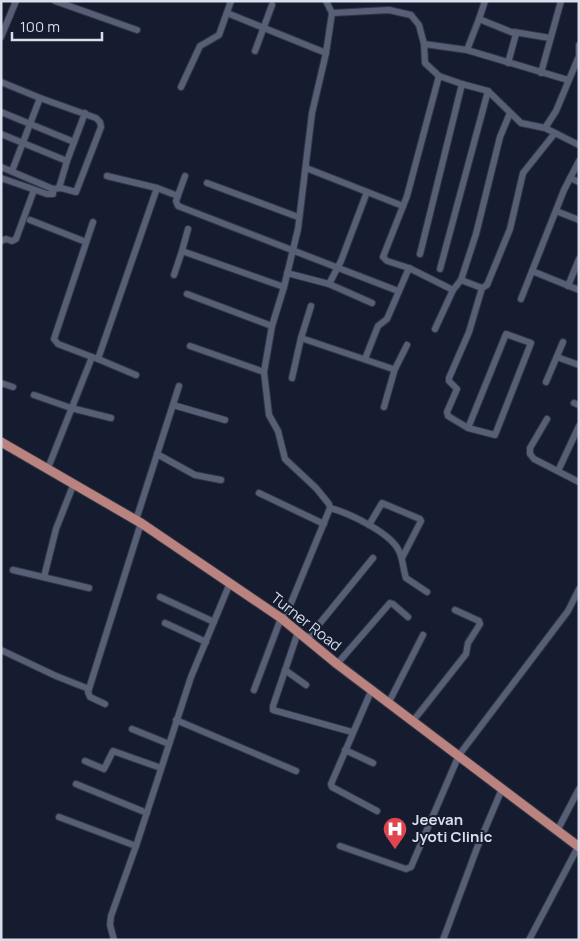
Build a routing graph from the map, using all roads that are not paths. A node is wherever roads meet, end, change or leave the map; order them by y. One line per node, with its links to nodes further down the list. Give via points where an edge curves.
1 (16, 1): 14 (street)
2 (55, 1): 12 (street)
3 (231, 1): 8 (street)
4 (326, 1): 9 (street)
5 (485, 1): 10 (street)
6 (561, 1): 15 (street)
7 (272, 5): 11 (street)
8 (227, 13): 11 (street); 28 (street, via 219,36 200,46)
9 (332, 13): 16 (street, via 389,10 408,14 418,22); 20 (street)
10 (479, 18): 13 (street); 18 (street)
11 (264, 28): 19 (street); 20 (street)
12 (137, 30)
13 (514, 32): 15 (street); 22 (street, via 516,38)
14 (1, 37)
15 (550, 38): 23 (street)
16 (424, 44): 18 (street); 24 (street, via 424,62)
17 (579, 45): 21 (street)
18 (467, 50): 22 (street)
19 (255, 51)
20 (326, 53): 44 (street, via 315,99)
21 (579, 56): 25 (street)
22 (508, 62): 23 (street)
23 (541, 73): 25 (street)
24 (438, 76): 27 (street); 58 (street)
25 (568, 80): 35 (street, via 556,111)
26 (1, 82): 30 (street)
27 (462, 84): 29 (street); 69 (street)
28 (181, 87)
29 (488, 91): 33 (street); 73 (street)
30 (40, 98): 32 (street); 34 (street)
31 (1, 112): 34 (street)
32 (85, 113): 38 (street); 53 (street, via 98,119 101,131 77,191)
33 (510, 113): 35 (street, via 521,123); 77 (street, via 500,137)
34 (29, 124): 38 (street); 39 (street)
35 (545, 128): 36 (street)
36 (555, 133): 40 (street); 81 (street, via 523,173 510,229 487,285)
37 (1, 134): 39 (street)
38 (74, 142): 41 (street)
39 (22, 143): 41 (street); 45 (street)
40 (579, 145)
41 (67, 161): 53 (street)
42 (579, 161): 49 (street)
43 (1, 167): 45 (street)
44 (306, 168): 56 (street); 60 (street)
45 (15, 173): 51 (street); 53 (street)
46 (108, 176): 54 (street)
47 (185, 176): 57 (street)
48 (1, 178): 51 (street)
49 (570, 178): 50 (street); 59 (street)
50 (579, 182)
51 (14, 183): 55 (street)
52 (207, 183): 60 (street)
53 (56, 188): 55 (street, via 52,194)
54 (157, 188): 57 (street); 96 (street)
55 (34, 190): 65 (street, via 16,239)
56 (367, 192): 58 (street); 71 (street)
57 (178, 196): 67 (street, via 178,206)
58 (403, 206): 72 (street, via 383,257)
59 (556, 211): 62 (street); 74 (street)
60 (298, 217): 67 (street)
61 (30, 220): 66 (street)
62 (579, 220)
63 (93, 222): 66 (street)
64 (188, 229): 68 (street)
65 (1, 241)
66 (86, 242): 96 (street, via 54,339 58,344)
67 (292, 249): 71 (street); 75 (street)
68 (182, 251): 76 (street); 80 (street)
69 (420, 254)
70 (579, 259): 79 (street)
71 (338, 267): 78 (street); 84 (street)
72 (409, 268): 82 (street); 84 (street)
73 (440, 269)
74 (532, 271): 79 (street); 86 (street)
75 (287, 273): 78 (street); 80 (street)
76 (174, 274)
77 (461, 280): 81 (street); 82 (street)
78 (329, 284): 87 (street)
79 (568, 286): 83 (street)
80 (284, 287): 89 (street)
81 (482, 288): 115 (street, via 469,332 449,379 457,389 448,416)
82 (453, 290): 90 (street)
83 (579, 290)
84 (398, 292): 97 (street, via 387,319 378,326)
85 (187, 294): 89 (street)
86 (521, 299)
87 (372, 303)
88 (311, 306): 91 (street)
89 (272, 326): 99 (street)
90 (435, 329)
91 (301, 338): 97 (street); 102 (street)
92 (563, 342): 95 (street)
93 (407, 345): 100 (street)
94 (190, 346): 99 (street)
95 (557, 356): 98 (street); 103 (street)
96 (95, 358): 101 (street); 110 (street)
97 (365, 359): 100 (street)
98 (579, 365)
99 (264, 372): 124 (street, via 269,415 278,431 282,454 316,488)
100 (394, 372): 109 (street)
101 (136, 375)
102 (292, 378)
103 (546, 382)
104 (1, 383): 106 (street)
105 (180, 386): 108 (street)
106 (13, 387)
107 (34, 395): 110 (street)
108 (173, 405): 113 (street); 117 (street)
109 (384, 407)
110 (70, 408): 111 (street); 118 (street)
111 (111, 418)
112 (546, 419): 119 (street, via 529,452 534,459)
113 (225, 420)
114 (579, 426): 119 (street)
115 (468, 428): 115 (street, via 495,435 531,343 506,334)
116 (1, 442): 118 (main road, Turner Road)
117 (157, 454): 120 (street, via 189,473); 125 (street)
118 (48, 468): 122 (main road, Turner Road)
119 (558, 471): 121 (street)
120 (221, 480)
121 (579, 482)
122 (74, 483): 125 (main road, Turner Road); 131 (street, via 56,529)
123 (260, 493): 126 (street)
124 (330, 508): 126 (street); 127 (street, via 346,512)
125 (139, 521): 132 (main road, Turner Road); 150 (street)
126 (324, 524): 139 (street)
127 (369, 525): 129 (street, via 393,542); 129 (street, via 382,503 420,519)
128 (372, 558): 144 (street)
129 (402, 558): 135 (street, via 406,578)
130 (13, 570): 131 (street)
131 (44, 577): 133 (street)
132 (230, 583): 139 (main road, Turner Road); 140 (street)
133 (88, 588)
134 (579, 589): 161 (street, via 568,611)
135 (427, 592)
136 (160, 597): 140 (street)
137 (456, 610): 156 (street, via 480,624 468,643 466,654)
138 (408, 617): 147 (street, via 390,604)
139 (282, 619): 142 (main road, Turner Road); 152 (street)
140 (214, 622): 145 (street)
141 (165, 623): 145 (street)
142 (298, 632): 144 (main road, Turner Road); 148 (street)
143 (423, 635): 153 (street)
144 (306, 639): 147 (main road, Turner Road)
145 (206, 642): 155 (street)
146 (1, 650): 150 (street)
147 (337, 664): 151 (main road, Turner Road)
148 (285, 670): 149 (street); 158 (street, via 274,711)
149 (306, 685)
150 (89, 689): 154 (street, via 90,697)
151 (372, 689): 153 (main road, Turner Road); 158 (street)
152 (254, 690)
153 (389, 702): 156 (main road, Turner Road)
154 (105, 704)
155 (176, 720): 159 (street); 165 (street)
156 (413, 721): 161 (main road, Turner Road)
157 (132, 729): 159 (street)
158 (352, 732): 160 (street)
159 (169, 744): 164 (street)
160 (345, 750): 163 (street); 169 (street, via 331,782 332,787)
161 (459, 755): 167 (main road, Turner Road); 174 (street, via 411,867 406,869)
162 (85, 761): 164 (street, via 104,770 113,751)
163 (373, 763)
164 (161, 768): 170 (street)
165 (296, 771)
166 (76, 784): 170 (street)
167 (502, 789): 172 (main road, Turner Road); 177 (street)
168 (579, 789): 172 (street)
169 (377, 811)
170 (147, 813): 173 (street)
171 (59, 817): 173 (street)
172 (558, 831): 175 (main road, Turner Road)
173 (136, 846): 176 (street, via 110,921)
174 (340, 846)
175 (578, 847): 178 (street)
176 (114, 940)
177 (443, 940)
178 (529, 940)

